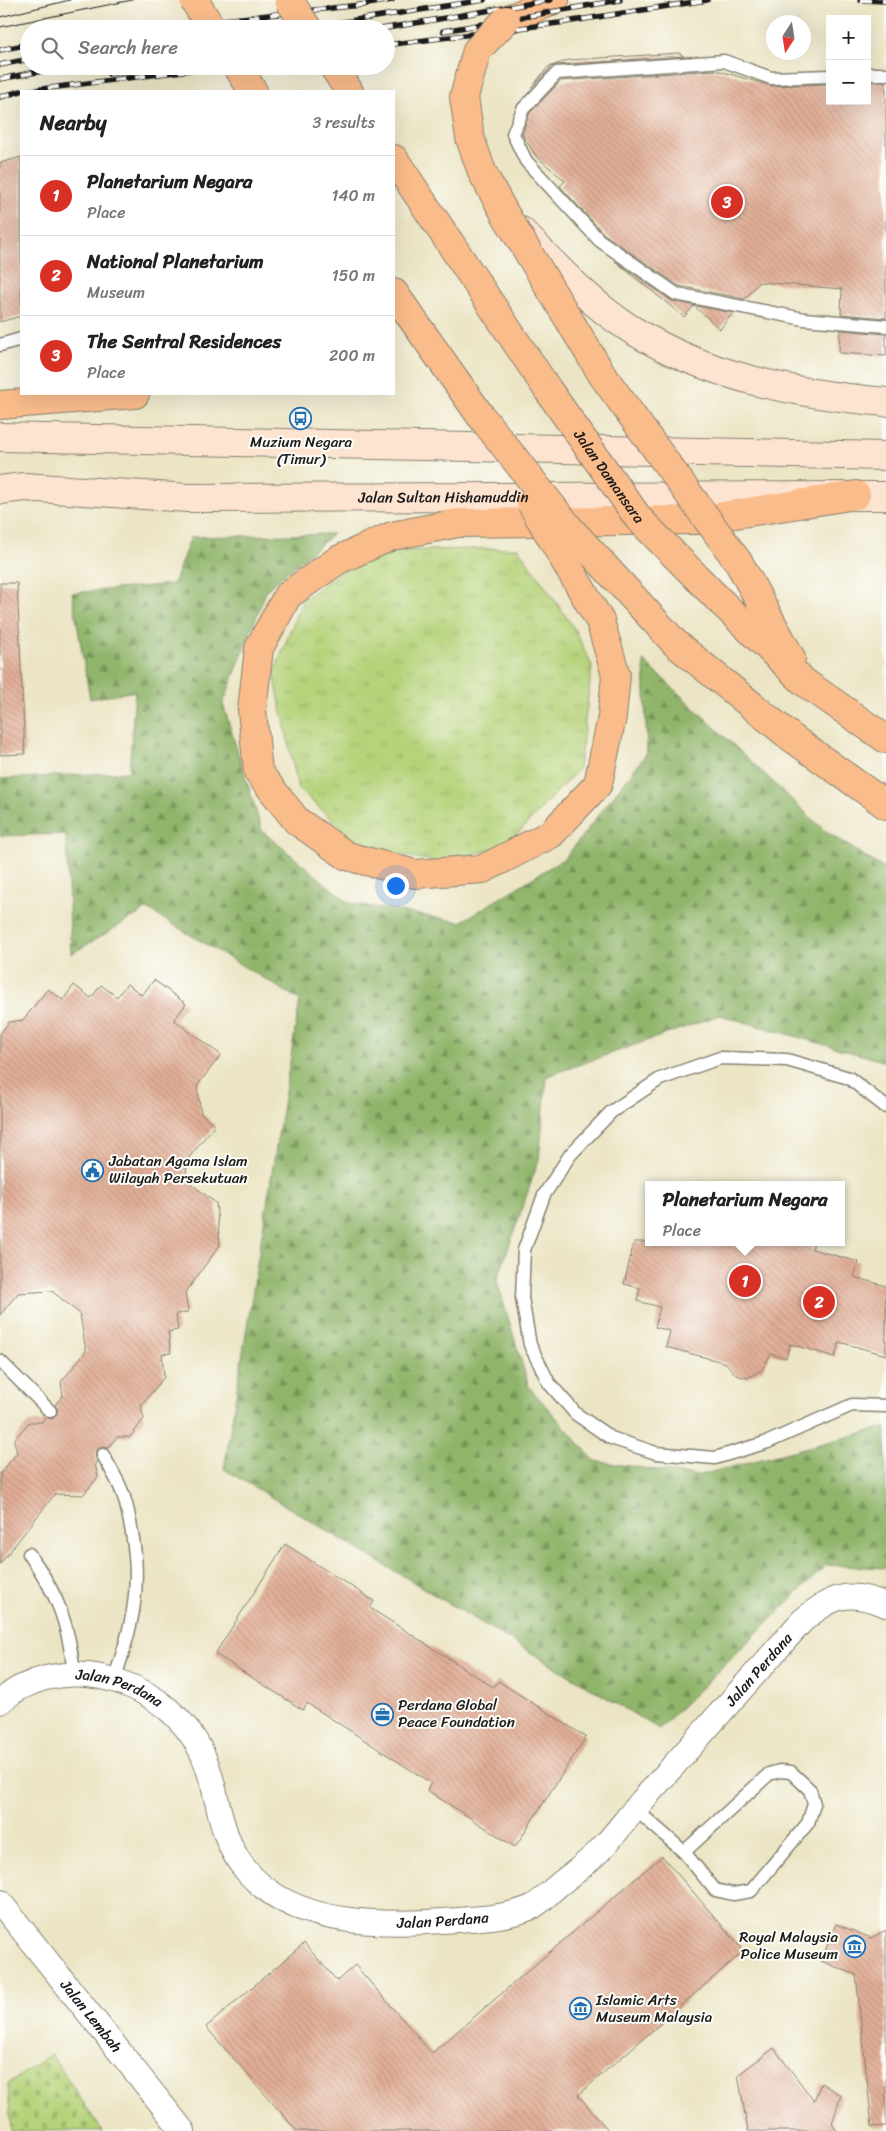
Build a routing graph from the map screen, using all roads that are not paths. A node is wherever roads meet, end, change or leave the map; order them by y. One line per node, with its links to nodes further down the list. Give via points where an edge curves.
1 (194, 0): 4 (main road, bridge)
2 (289, 0): 5 (main road, bridge)
3 (555, 0): 14 (main road, bridge, via 506,20 477,50 464,97 470,138 482,172)
4 (206, 20)
5 (302, 20)
6 (871, 74): 7 (lane)
7 (886, 74)
8 (243, 75): 11 (main road)
9 (339, 75): 12 (main road)
10 (826, 76): 16 (lane, via 771,78 724,62 557,73 522,109 513,134 526,161 599,240 676,294 804,320)
11 (252, 90)
12 (348, 90)
13 (395, 160): 28 (main road, Jalan Damansara, bridge, via 548,390 639,518)
14 (505, 214): 20 (main road, via 569,280 628,327 695,363 770,386); 28 (main road, bridge, via 603,376 739,563)
15 (395, 294): 22 (main road)
16 (886, 326)
17 (20, 339): 18 (lane)
18 (0, 345)
19 (122, 395): 21 (main road)
20 (886, 402)
21 (1, 404)
22 (480, 415): 26 (main road, bridge, via 600,621 616,675 612,717 598,784 551,834 483,869 415,874 347,856 297,821 258,772 252,710 259,648 288,595 338,560 392,536 458,523 697,520); 30 (main road, bridge, via 570,529 676,644 792,738)
23 (0, 438): 24 (main road)
24 (886, 456)
25 (0, 490): 26 (main road, Jalan Sultan Hishamuddin, via 24,487 188,498)
26 (856, 495): 27 (main road, Jalan Sultan Hishamuddin)
27 (886, 496)
28 (804, 682): 29 (main road, Jalan Damansara)
29 (886, 739)
30 (886, 805)
31 (886, 1107): 33 (lane, via 849,1078 787,1060 720,1058 660,1079 611,1112 570,1155 544,1195 524,1250 522,1298 530,1345 549,1383 576,1414 611,1438 656,1453 715,1458 768,1442 852,1405)
32 (0, 1361): 34 (lane)
33 (886, 1406)
34 (50, 1411)
35 (102, 1455): 39 (lane, via 124,1499 137,1572 131,1623)
36 (29, 1554): 38 (lane, via 48,1581 62,1610 71,1642)
37 (886, 1604): 41 (street, Jalan Perdana, via 866,1596 846,1595 823,1604 802,1621)
38 (74, 1674): 39 (street, Jalan Perdana); 40 (street, Jalan Perdana, via 20,1687)
39 (114, 1680): 41 (street, Jalan Perdana, via 159,1702 191,1733 209,1771 221,1824 245,1869 268,1890 292,1904 337,1918 415,1923 494,1917 532,1907 601,1850)
40 (0, 1702)
41 (635, 1809): 42 (lane)
42 (684, 1852): 42 (lane, via 769,1774 791,1772 810,1790 814,1804 808,1824 751,1891 733,1894 715,1890)
43 (0, 1902): 44 (street, Jalan Lembah)
44 (183, 2131)

